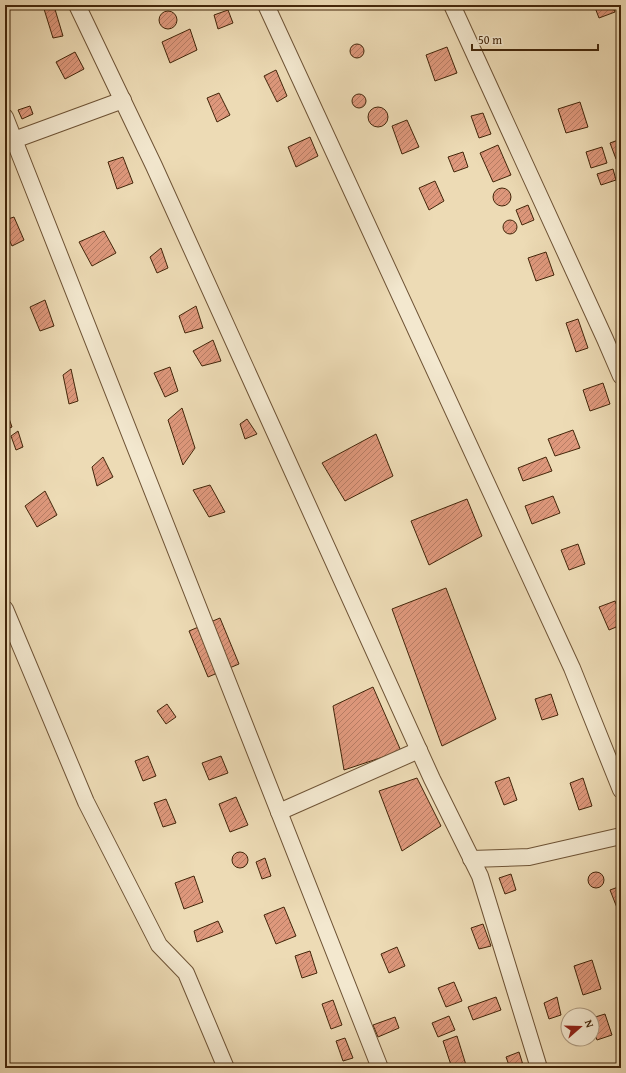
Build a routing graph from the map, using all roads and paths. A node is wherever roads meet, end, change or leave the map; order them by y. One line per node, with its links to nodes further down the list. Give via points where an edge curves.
1 (77, 5): 4 (street)
2 (266, 5): 10 (street, via 572,668)
3 (452, 5): 7 (street)
4 (123, 100): 6 (street); 9 (street)
5 (5, 117): 6 (street)
6 (14, 140): 11 (street)
7 (621, 376)
8 (5, 609): 14 (street, via 86,802 159,945 186,973)
9 (419, 750): 11 (street); 13 (street)
10 (621, 790)
11 (279, 812): 15 (street)
12 (621, 836): 13 (street, via 529,857)
13 (471, 859): 16 (street, via 480,876)
14 (226, 1068)
15 (380, 1068)
16 (539, 1068)

